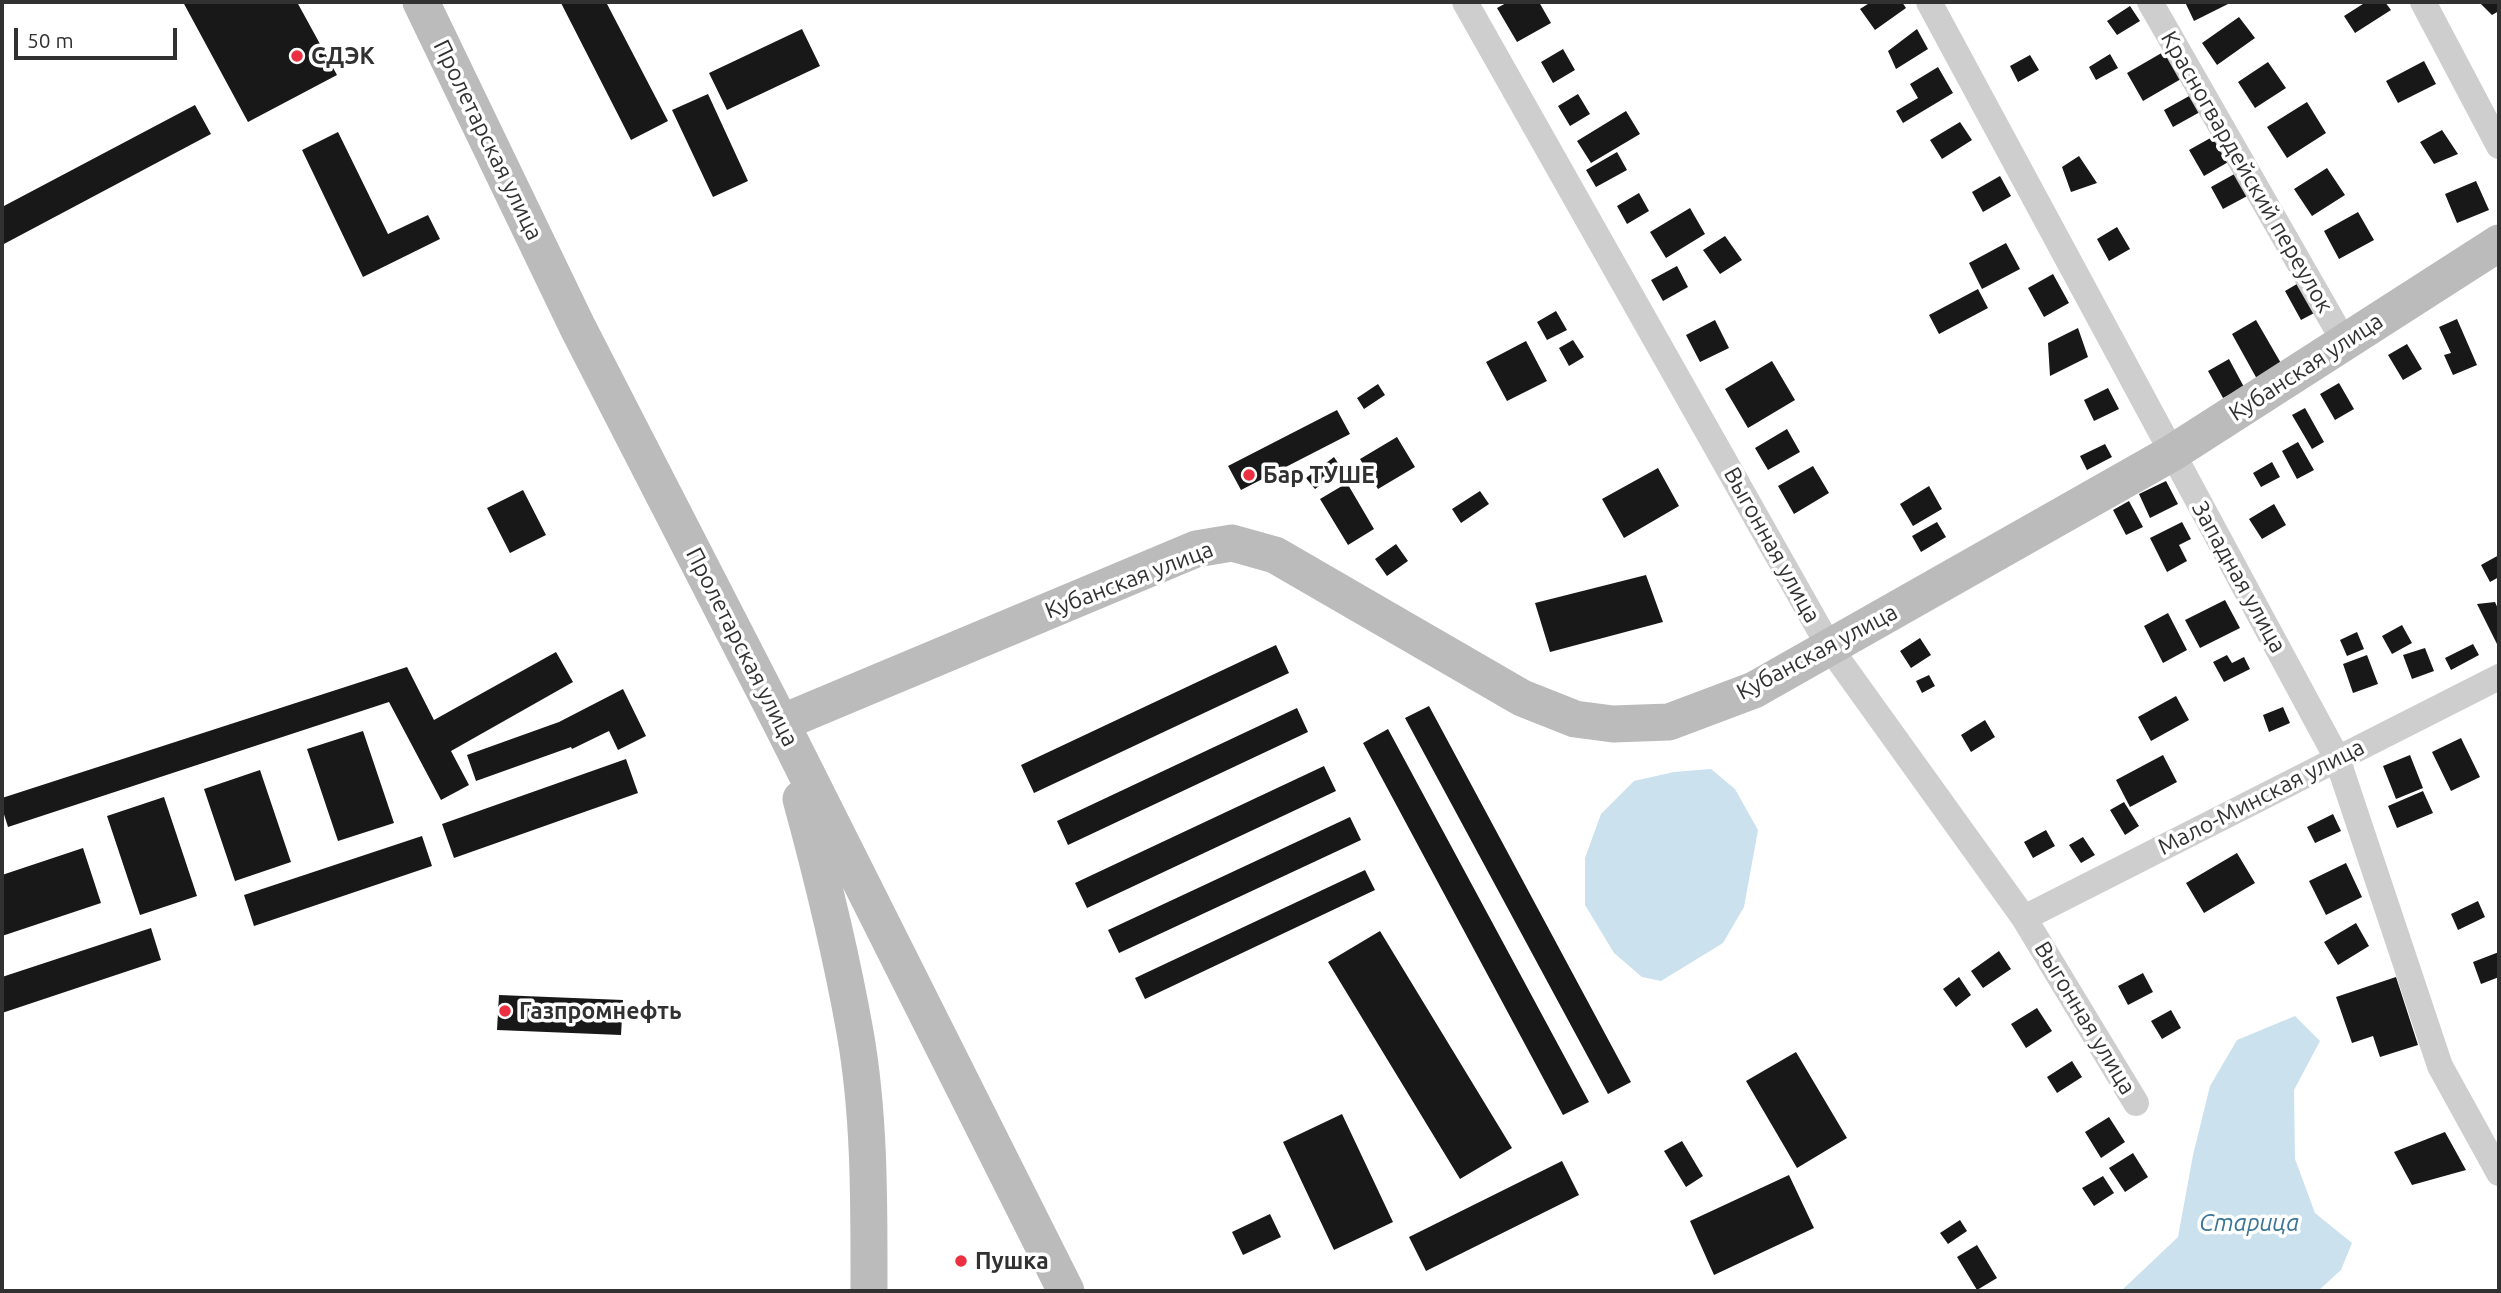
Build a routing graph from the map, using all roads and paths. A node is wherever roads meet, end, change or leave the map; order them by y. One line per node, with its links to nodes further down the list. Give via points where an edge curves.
1 (421, 2): 12 (street, Пролетарская улица, via 578,328)
2 (1465, 2): 10 (street, Выгонная улица)
3 (1929, 2): 9 (street, Западная улица)
4 (2150, 2): 8 (street, Красногвардейский переулок)
5 (2423, 2): 6 (street)
6 (2499, 146)
7 (2499, 243): 8 (street, Кубанская улица)
8 (2345, 343): 9 (street, Кубанская улица)
9 (2172, 453): 10 (street, Кубанская улица); 13 (street, Западная улица)
10 (1830, 648): 12 (street, Кубанская улица, via 1754,690 1669,722 1613,724 1575,719 1522,698 1275,555 1232,543 1196,549); 14 (street, Выгонная улица)
11 (2499, 677): 13 (street, Мало-Минская улица)
12 (781, 723): 17 (street, via 822,875 855,1033 867,1156); 18 (street, Пролетарская улица)
13 (2337, 758): 14 (street, Мало-Минская улица); 16 (street, Западная улица, via 2440,1066)
14 (2024, 918): 15 (street, Выгонная улица)
15 (2136, 1103)
16 (2499, 1173)
17 (869, 1291)
18 (1066, 1291)

